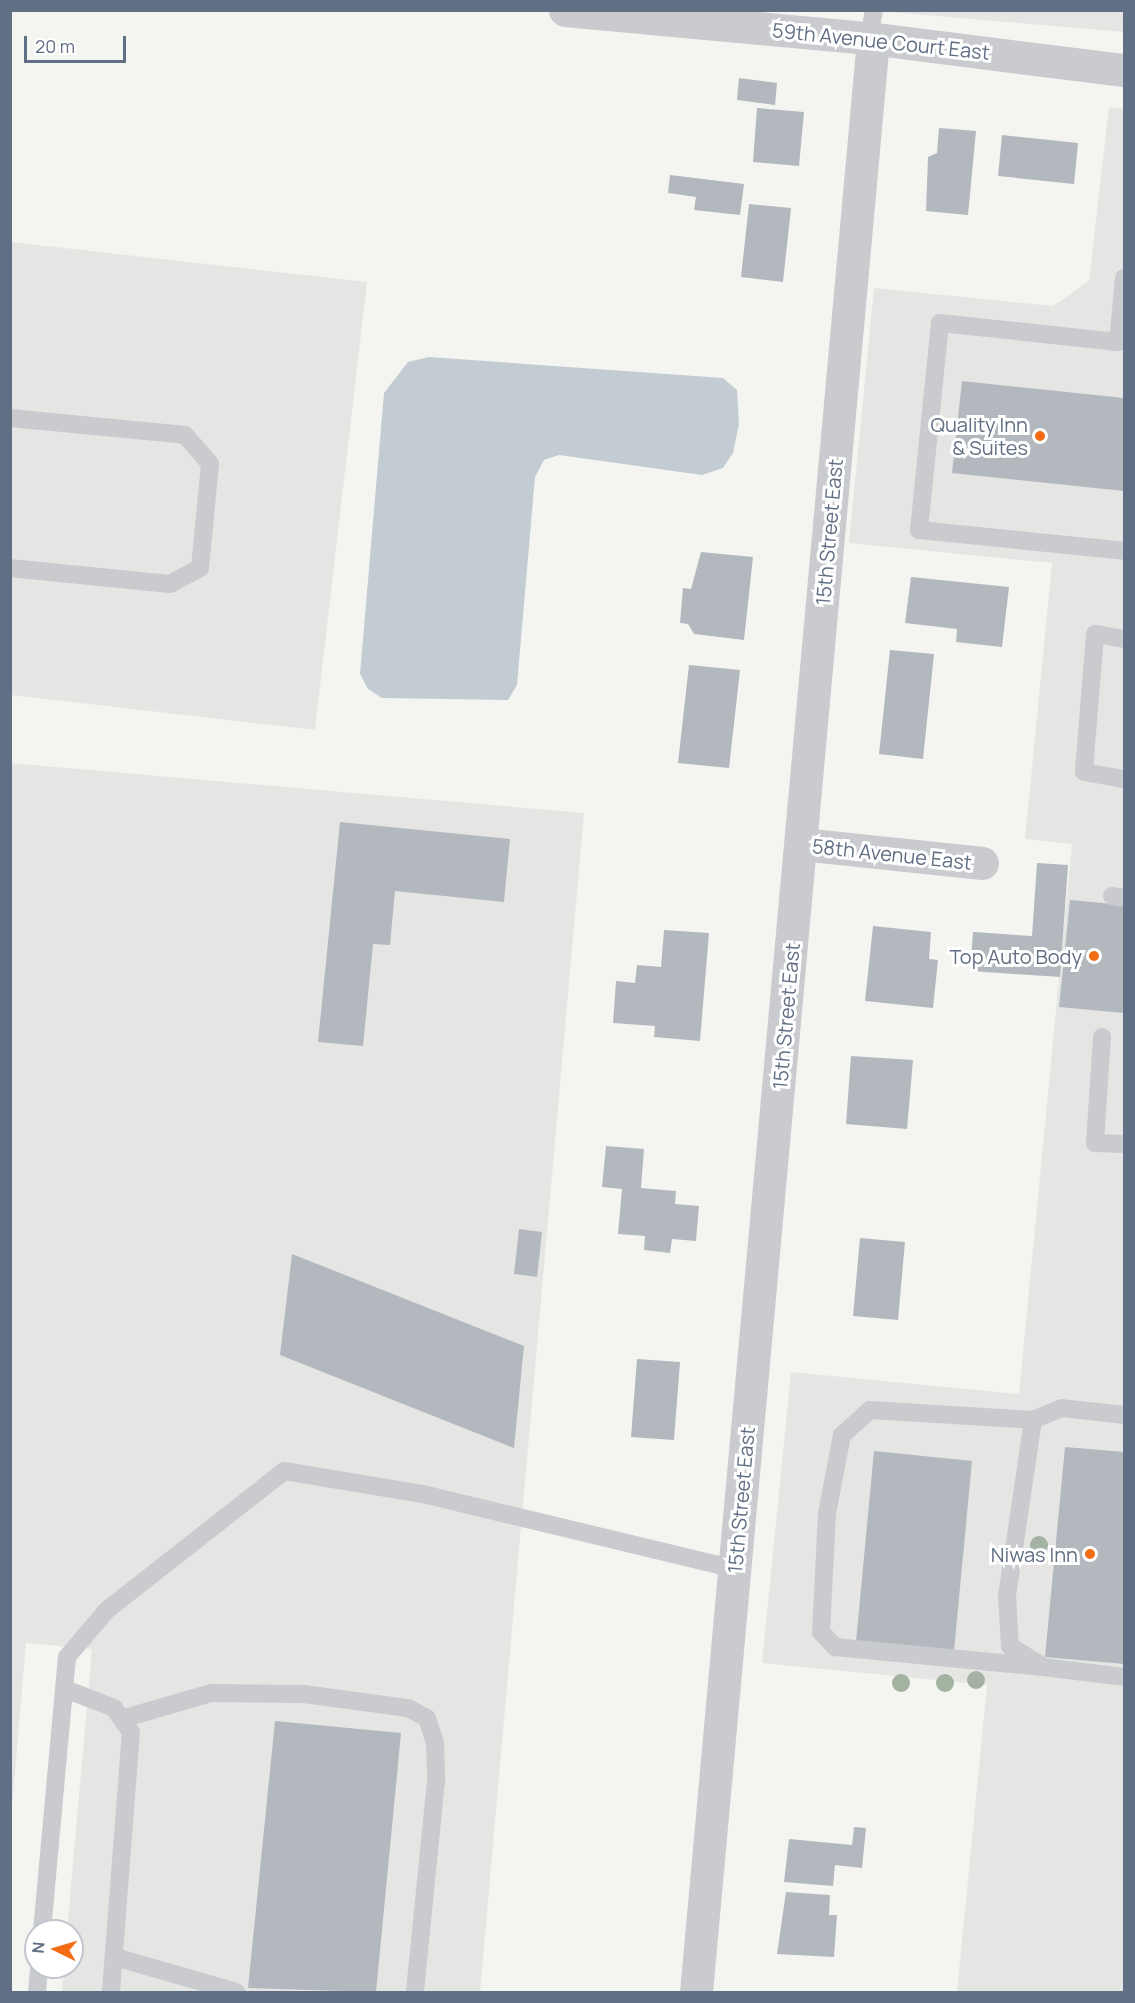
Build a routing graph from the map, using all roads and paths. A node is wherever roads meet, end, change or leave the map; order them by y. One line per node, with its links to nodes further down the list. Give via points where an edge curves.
1 (565, 10): 2 (street, 59th Avenue Court East)
2 (872, 29): 3 (street, 59th Avenue Court East); 10 (street, 15th Street East)
3 (1125, 70)
4 (1125, 278): 6 (lane, via 1118,342 940,323 919,530)
5 (10, 418): 7 (lane, via 185,435 210,464 200,568 170,584)
6 (1125, 551)
7 (10, 567)
8 (1125, 639): 9 (lane, via 1095,634 1084,772)
9 (1125, 779)
10 (801, 844): 11 (street, 58th Avenue East); 16 (street, 15th Street East)
11 (982, 863)
12 (1102, 1037): 13 (lane, via 1095,1143)
13 (1125, 1144)
14 (1125, 1415): 15 (lane, via 1062,1408)
15 (1033, 1420): 17 (lane, via 1007,1596 1010,1647); 17 (lane, via 870,1410 842,1435 827,1514 820,1632 835,1647)
16 (735, 1569): 19 (lane, via 423,1494 284,1471 107,1610 68,1657); 26 (street, 15th Street East)
17 (1043, 1667): 18 (lane)
18 (1125, 1677)
19 (65, 1689): 20 (lane, via 114,1708); 21 (lane)
20 (125, 1719): 22 (lane, via 131,1732 131,1777); 25 (lane, via 211,1693 304,1694 408,1708 427,1718 435,1743 436,1781)
21 (43, 1919)
22 (115, 1957): 23 (lane); 24 (lane)
23 (111, 1992)
24 (236, 1992)
25 (415, 1992)
26 (696, 1992)

